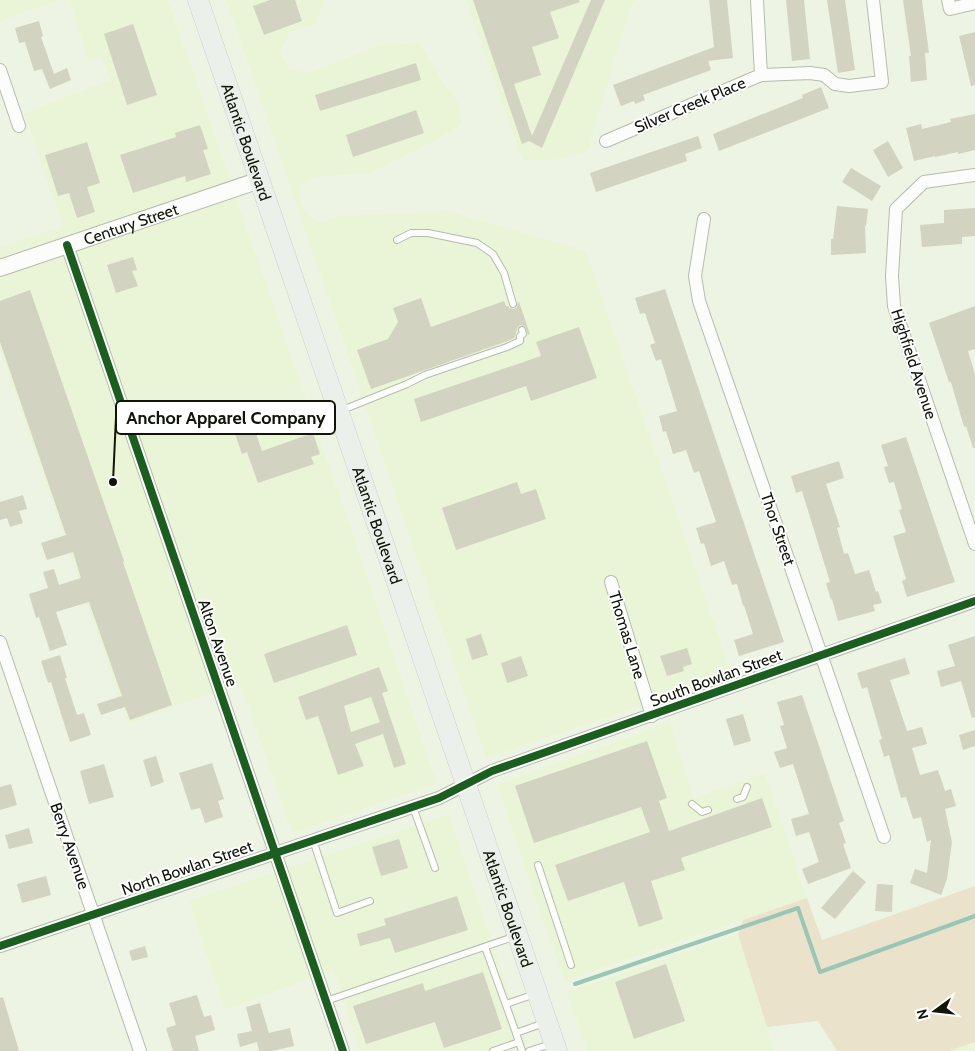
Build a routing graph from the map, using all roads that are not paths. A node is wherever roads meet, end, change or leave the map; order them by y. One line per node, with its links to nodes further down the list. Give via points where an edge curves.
1 (198, 0): 11 (main road, Atlantic Boulevard)
2 (757, 0): 7 (street, Silver Creek Place)
3 (873, 0): 7 (street, via 882,82 849,86 835,84 824,75 810,73)
4 (948, 0): 5 (street, via 950,9)
5 (975, 3)
6 (0, 70): 8 (street)
7 (761, 75): 9 (street, Silver Creek Place)
8 (19, 126)
9 (606, 140)
10 (975, 175): 19 (street, Highfield Avenue, via 924,182 896,209 892,276 894,306)
11 (260, 180): 14 (street, Century Street); 18 (main road, Atlantic Boulevard)
12 (704, 219): 23 (street, Thor Street, via 695,276 699,301)
13 (397, 240): 16 (lane, via 411,232 478,243 493,254 504,273)
14 (67, 245): 15 (street, Century Street); 33 (street, Alton Avenue)
15 (0, 268)
16 (512, 304)
17 (522, 330): 18 (lane, via 520,341 425,375)
18 (339, 411): 25 (main road, Atlantic Boulevard)
19 (975, 544)
20 (610, 582): 24 (street, Thomas Lane)
21 (975, 601): 23 (street, South Bowlan Street)
22 (0, 642): 37 (street, Berry Avenue)
23 (821, 655): 24 (street, South Bowlan Street); 31 (street, Thor Street)
24 (652, 716): 25 (street, South Bowlan Street, via 492,771)
25 (466, 784): 29 (street, North Bowlan Street, via 440,798); 38 (main road, Atlantic Boulevard)
26 (748, 787): 27 (lane, via 743,797)
27 (737, 799)
28 (692, 804): 30 (lane, via 702,812)
29 (413, 806): 32 (street, North Bowlan Street); 35 (lane)
30 (708, 810)
31 (884, 837)
32 (312, 840): 33 (street, North Bowlan Street); 36 (lane, via 337,913)
33 (275, 852): 37 (street, North Bowlan Street); 43 (street, Alton Avenue)
34 (538, 865): 41 (lane)
35 (435, 868)
36 (370, 901)
37 (94, 914): 39 (street, North Bowlan Street); 49 (street, Berry Avenue)
38 (518, 935): 40 (lane); 42 (main road, Atlantic Boulevard)
39 (0, 946)
40 (485, 947): 43 (lane); 44 (lane)
41 (571, 965)
42 (538, 993): 44 (lane); 45 (main road, Atlantic Boulevard)
43 (326, 1001): 50 (street, Alton Avenue)
44 (506, 1004): 46 (lane)
45 (547, 1022): 46 (lane); 48 (main road, Atlantic Boulevard)
46 (516, 1033): 47 (lane)
47 (519, 1042): 51 (lane); 52 (lane)
48 (556, 1047): 53 (lane)
49 (140, 1051)
50 (343, 1051)
51 (493, 1051)
52 (522, 1051)
53 (529, 1051)

